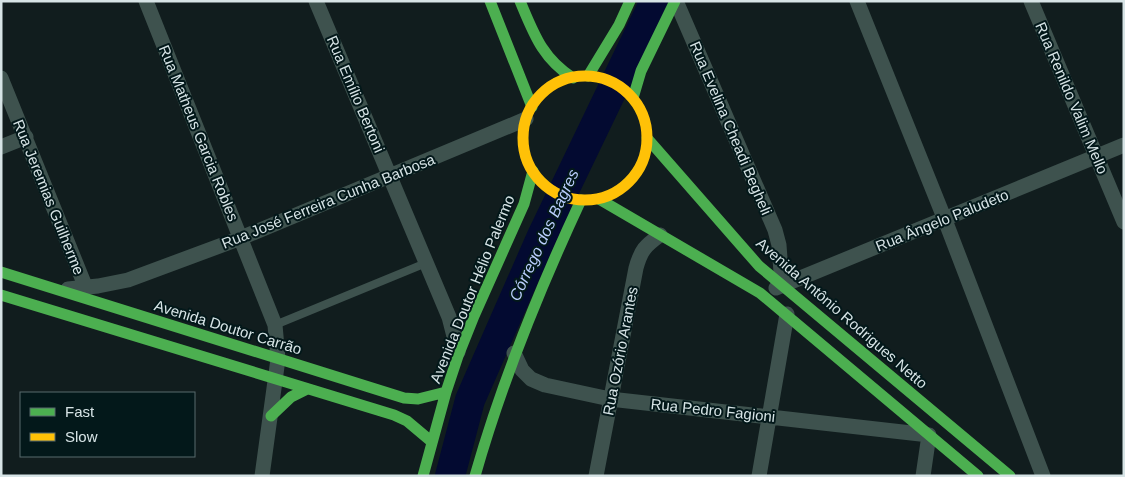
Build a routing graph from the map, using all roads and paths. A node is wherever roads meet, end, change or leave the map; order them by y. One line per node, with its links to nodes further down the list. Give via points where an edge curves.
1 (146, 1): 26 (street, Rua Matheus Garcia Robles)
2 (316, 1): 20 (street, Rua Emílio Bertoni)
3 (490, 1): 13 (street)
4 (520, 1): 11 (street, via 548,59)
5 (630, 1): 9 (street)
6 (676, 1): 12 (street, via 641,71); 30 (street, Rua Evelina Cheadi Begheli, via 775,230)
7 (857, 1): 23 (street)
8 (1031, 1): 18 (street, Rua Renildo Valim Mello)
9 (588, 76): 11 (street); 12 (street, via 622,88)
10 (1, 78): 14 (street, Rua Jeremias Guilherme)
11 (572, 78): 13 (street, via 543,93)
12 (632, 98): 15 (street, via 645,123)
13 (529, 113): 19 (street, via 524,130 524,151); 20 (street, Rua José Ferreira Cunha Barbosa)
14 (26, 137): 17 (street); 31 (street, Rua Jeremias Guilherme)
15 (647, 138): 21 (street, via 645,154 628,183); 30 (street, Avenida Antônio Rodrigues Netto, via 738,243)
16 (1124, 145): 18 (street, Rua Ângelo Paludeto)
17 (1, 147)
18 (1096, 156): 23 (street, Rua Ângelo Paludeto); 24 (street, Rua Renildo Valim Mello)
19 (533, 171): 22 (street, via 548,188); 39 (street, Avenida Doutor Hélio Palermo, via 524,204)
20 (390, 176): 26 (street, Rua José Ferreira Cunha Barbosa); 27 (street, Rua Emílio Bertoni)
21 (599, 199): 22 (street); 25 (street)
22 (577, 200): 38 (street)
23 (945, 220): 30 (street, Rua Ângelo Paludeto); 57 (street)
24 (1124, 222)
25 (660, 235): 33 (street); 44 (street, Rua Ozório Arantes, via 640,253)
26 (241, 238): 29 (street, Rua José Ferreira Cunha Barbosa); 37 (street, Rua Matheus Garcia Robles)
27 (426, 263): 37 (lane); 39 (street, Rua Emílio Bertoni, via 449,317)
28 (1, 272): 32 (street, Avenida Doutor Carrão)
29 (128, 280): 31 (street, Rua José Ferreira Cunha Barbosa); 35 (street, via 119,291 119,299)
30 (782, 286): 33 (street, Rua Ângelo Paludeto); 56 (street, Avenida Antônio Rodrigues Netto)
31 (86, 288): 32 (street, Rua José Ferreira Cunha Barbosa)
32 (58, 290): 35 (street, Avenida Doutor Carrão)
33 (760, 293): 36 (street)
34 (1, 295): 41 (street)
35 (126, 311): 40 (street, Avenida Doutor Carrão)
36 (787, 314): 46 (street); 47 (street)
37 (275, 325): 40 (street, Rua Matheus Garcia Robles)
38 (514, 353): 44 (street, Rua Pedro Fagioni, via 522,370 545,386); 51 (street)
39 (458, 356): 43 (street, Avenida Doutor Hélio Palermo)
40 (278, 359): 41 (street, Rua Matheus Garcia Robles); 43 (street, Avenida Doutor Carrão, via 404,398 418,399)
41 (276, 379): 42 (street); 45 (street, Rua Matheus Garcia Robles)
42 (307, 388): 45 (street, via 291,397); 48 (street, via 394,414)
43 (446, 392): 48 (street, Avenida Doutor Hélio Palermo)
44 (610, 398): 46 (street, Rua Pedro Fagioni); 52 (street, Rua Ozório Arantes)
45 (271, 416): 49 (street, Rua Matheus Garcia Robles)
46 (768, 416): 47 (street, Rua Pedro Fagioni); 53 (street)
47 (929, 435): 54 (street); 55 (street)
48 (432, 442): 50 (street, Avenida Doutor Hélio Palermo)
49 (262, 476)
50 (423, 476)
51 (474, 476)
52 (596, 476)
53 (759, 476)
54 (923, 476)
55 (978, 476)
56 (1010, 476)
57 (1043, 476)

